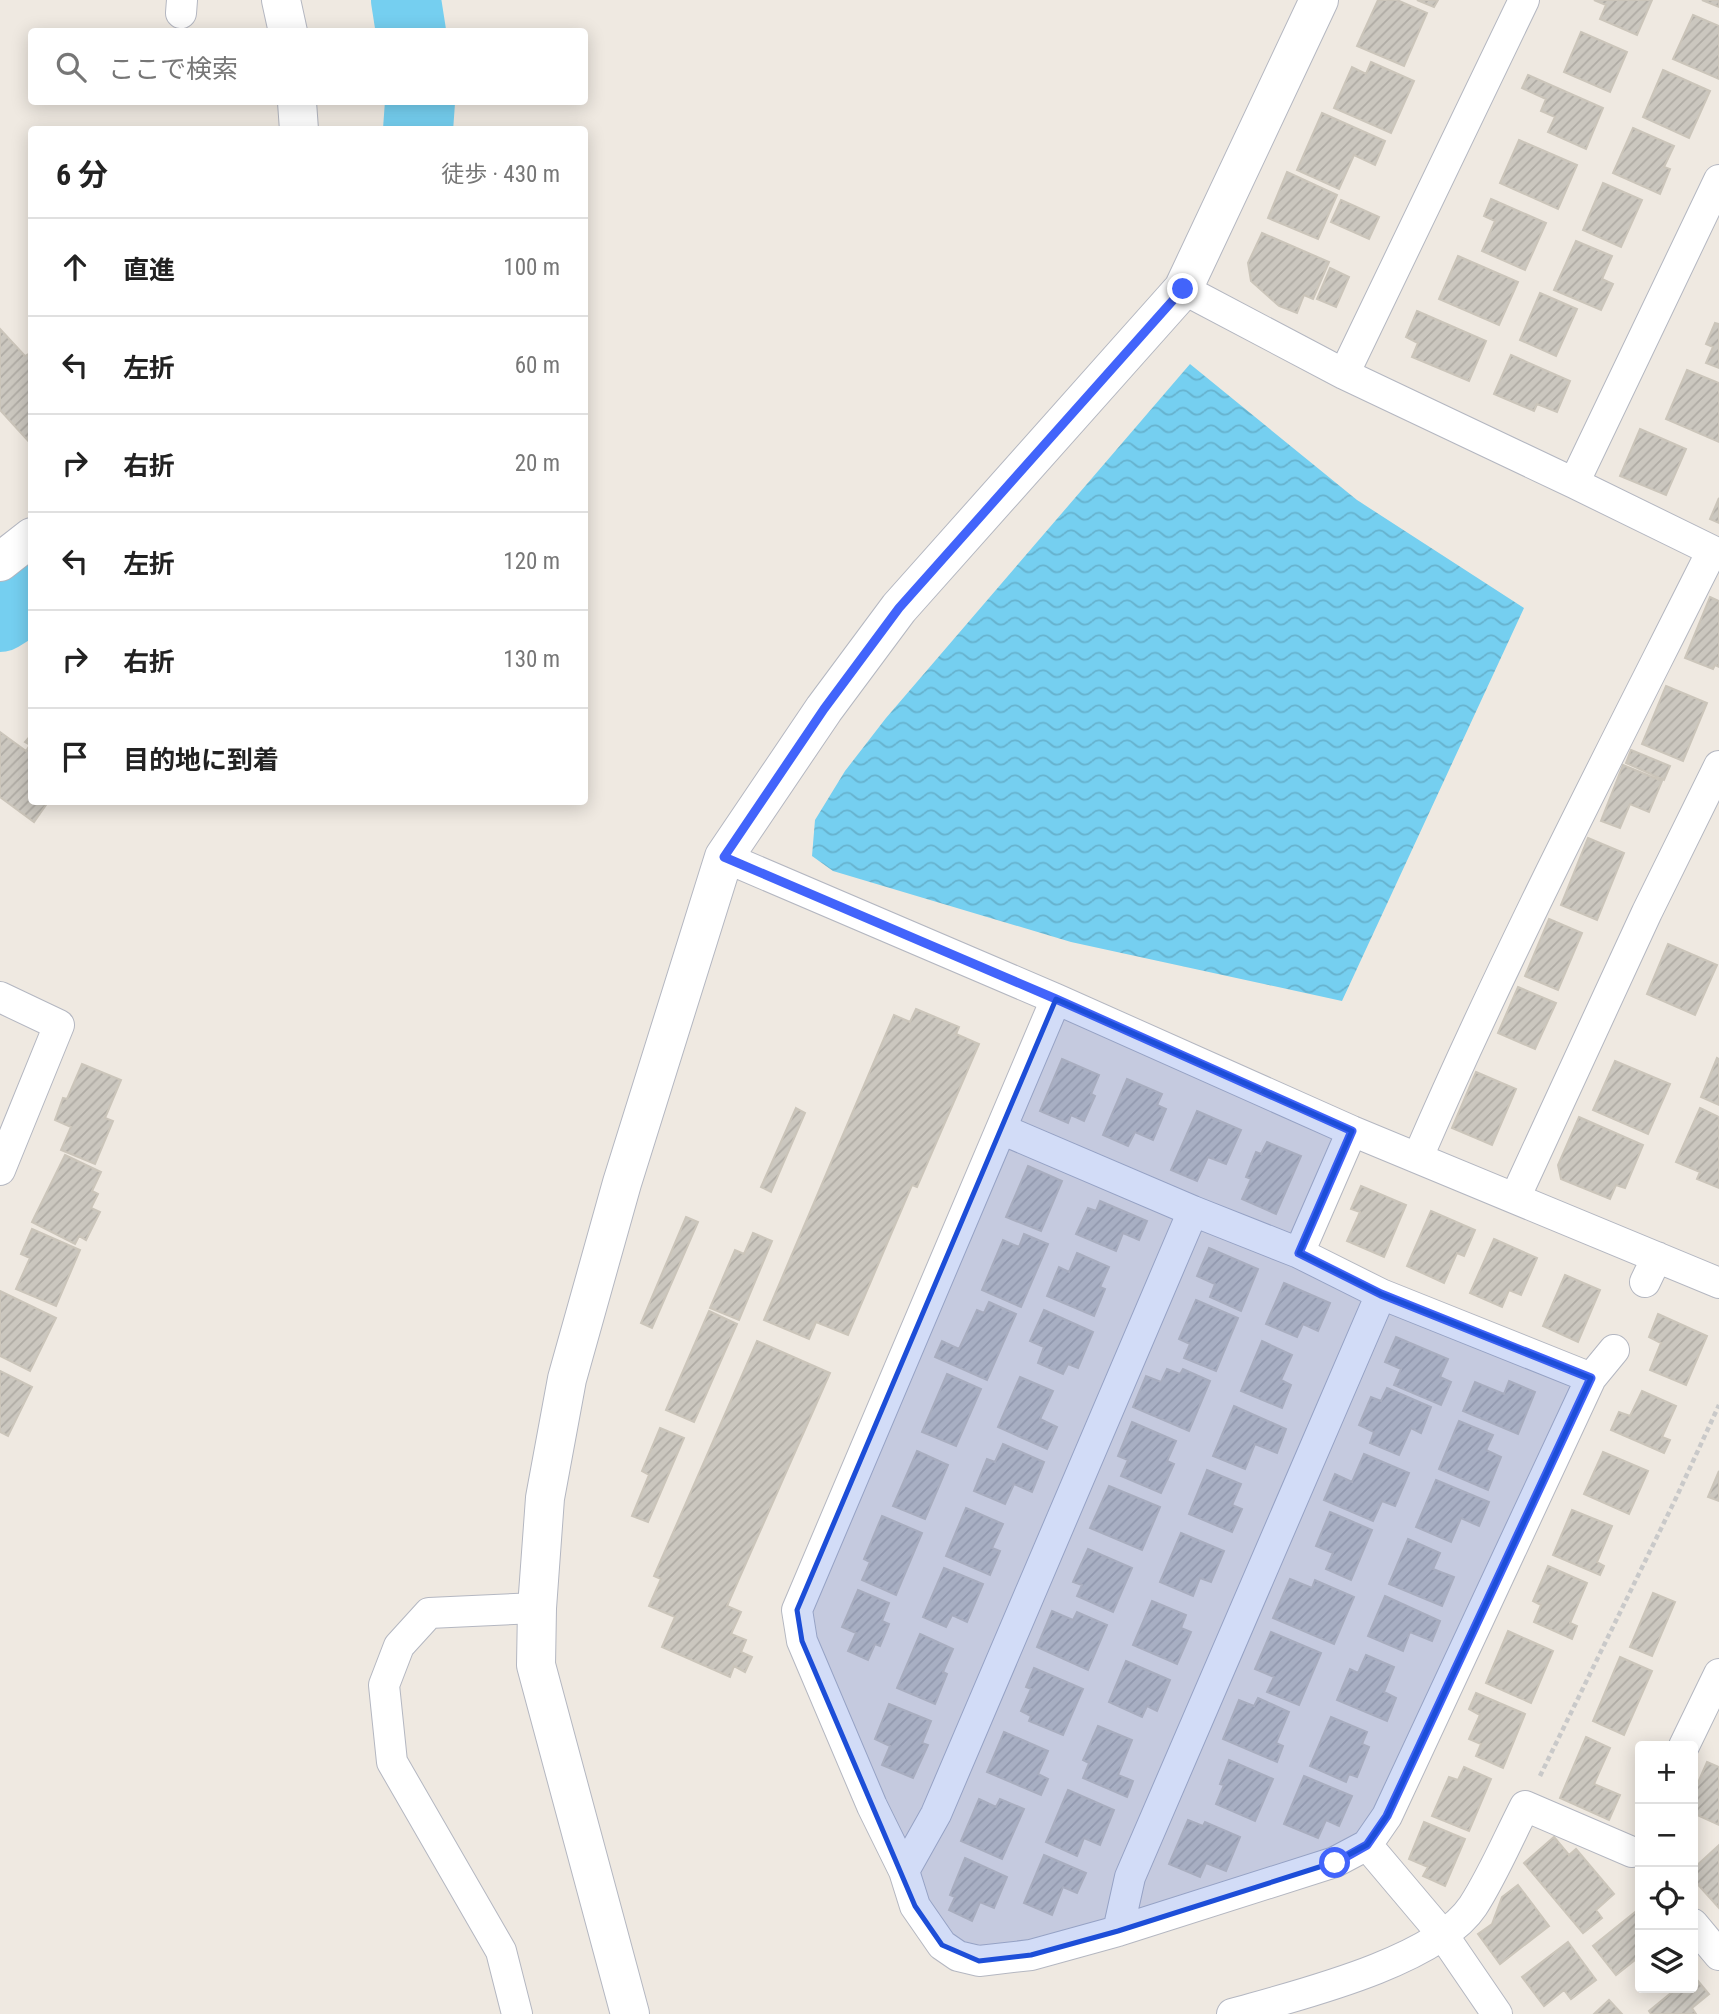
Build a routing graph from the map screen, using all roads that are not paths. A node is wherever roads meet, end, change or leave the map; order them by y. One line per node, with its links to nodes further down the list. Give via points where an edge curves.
1 (281, 0): 4 (street)
2 (1319, 0): 8 (street)
3 (1524, 0): 9 (street)
4 (287, 28)
5 (297, 105): 6 (street)
6 (299, 126)
7 (1719, 180): 10 (street)
8 (1183, 289): 9 (street); 15 (street, via 899,608)
9 (1343, 374): 10 (street)
10 (1574, 482): 12 (street)
11 (28, 540): 13 (street)
12 (1716, 553): 20 (street, via 1537,901)
13 (0, 562)
14 (1719, 766): 22 (street)
15 (724, 857): 17 (street); 29 (street, via 622,1183 567,1379 545,1498)
16 (0, 997): 21 (street, via 59,1025)
17 (1056, 999): 18 (street); 19 (street)
18 (1001, 1129): 23 (street); 34 (street, via 797,1611 802,1641)
19 (1352, 1131): 20 (street); 24 (street)
20 (1418, 1157): 22 (street)
21 (0, 1170)
22 (1516, 1198): 25 (street, via 1651,1269)
23 (1193, 1211): 24 (street); 34 (street, via 936,1814)
24 (1299, 1253): 26 (street)
25 (1719, 1283)
26 (1381, 1294): 28 (street); 36 (street, via 1130,1877)
27 (1614, 1350): 28 (street)
28 (1591, 1378): 32 (street, via 1387,1816)
29 (537, 1608): 39 (street, via 429,1613 399,1646 384,1685 392,1762 501,1951); 40 (street, via 536,1665)
30 (1719, 1674): 31 (street)
31 (1686, 1741)
32 (1367, 1845): 36 (street, via 1335,1863); 37 (street)
33 (1635, 1849): 37 (street, via 1525,1806 1472,1908)
34 (904, 1871): 36 (street, via 915,1906 942,1945 958,1956 979,1961 1031,1955)
35 (1698, 1930): 38 (street)
36 (1118, 1931)
37 (1443, 1935): 41 (street, via 1377,1970); 42 (street)
38 (1719, 1955)
39 (517, 2014)
40 (630, 2014)
41 (1231, 2014)
42 (1497, 2014)

